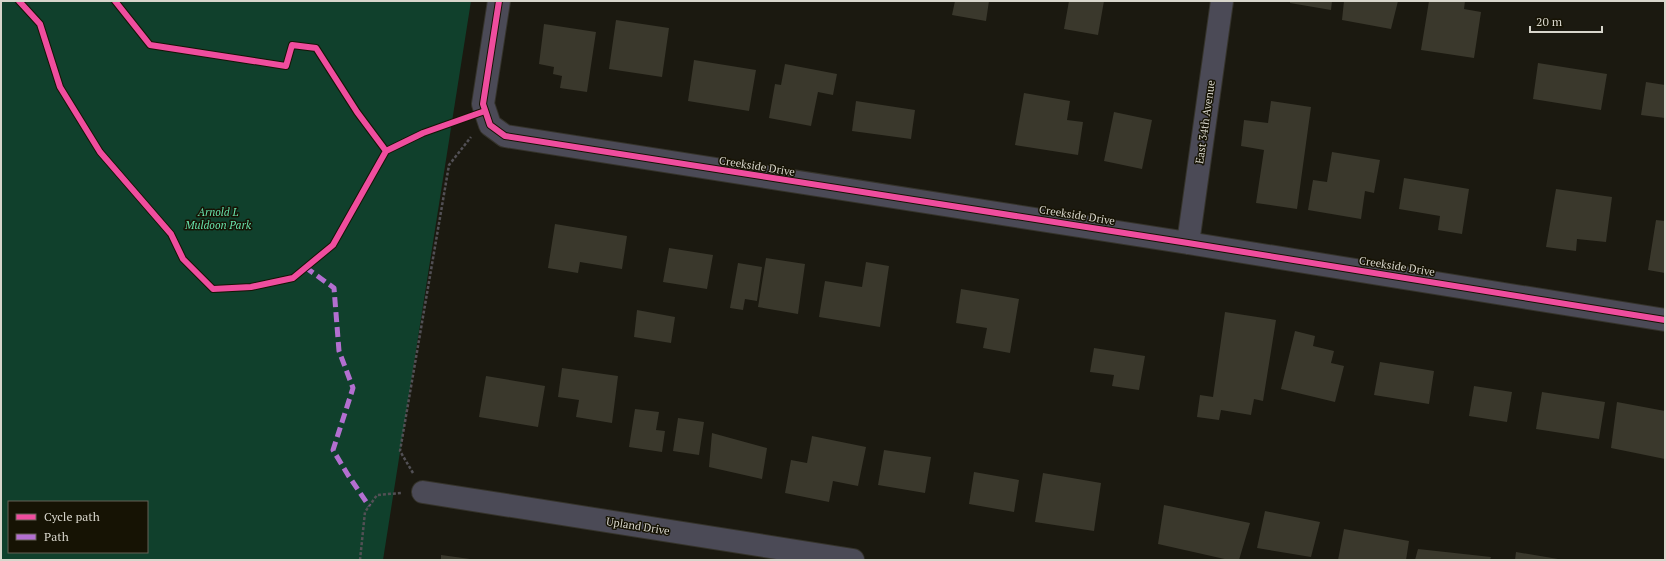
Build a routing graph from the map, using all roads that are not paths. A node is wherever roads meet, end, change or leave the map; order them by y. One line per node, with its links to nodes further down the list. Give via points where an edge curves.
1 (499, 1): 3 (street, Creekside Drive, via 483,104 488,120 505,136)
2 (1222, 1): 3 (street, East 34th Avenue)
3 (1188, 243): 4 (street, Creekside Drive)
4 (1665, 320)
5 (423, 492): 6 (street, Upland Drive)
6 (853, 560)

